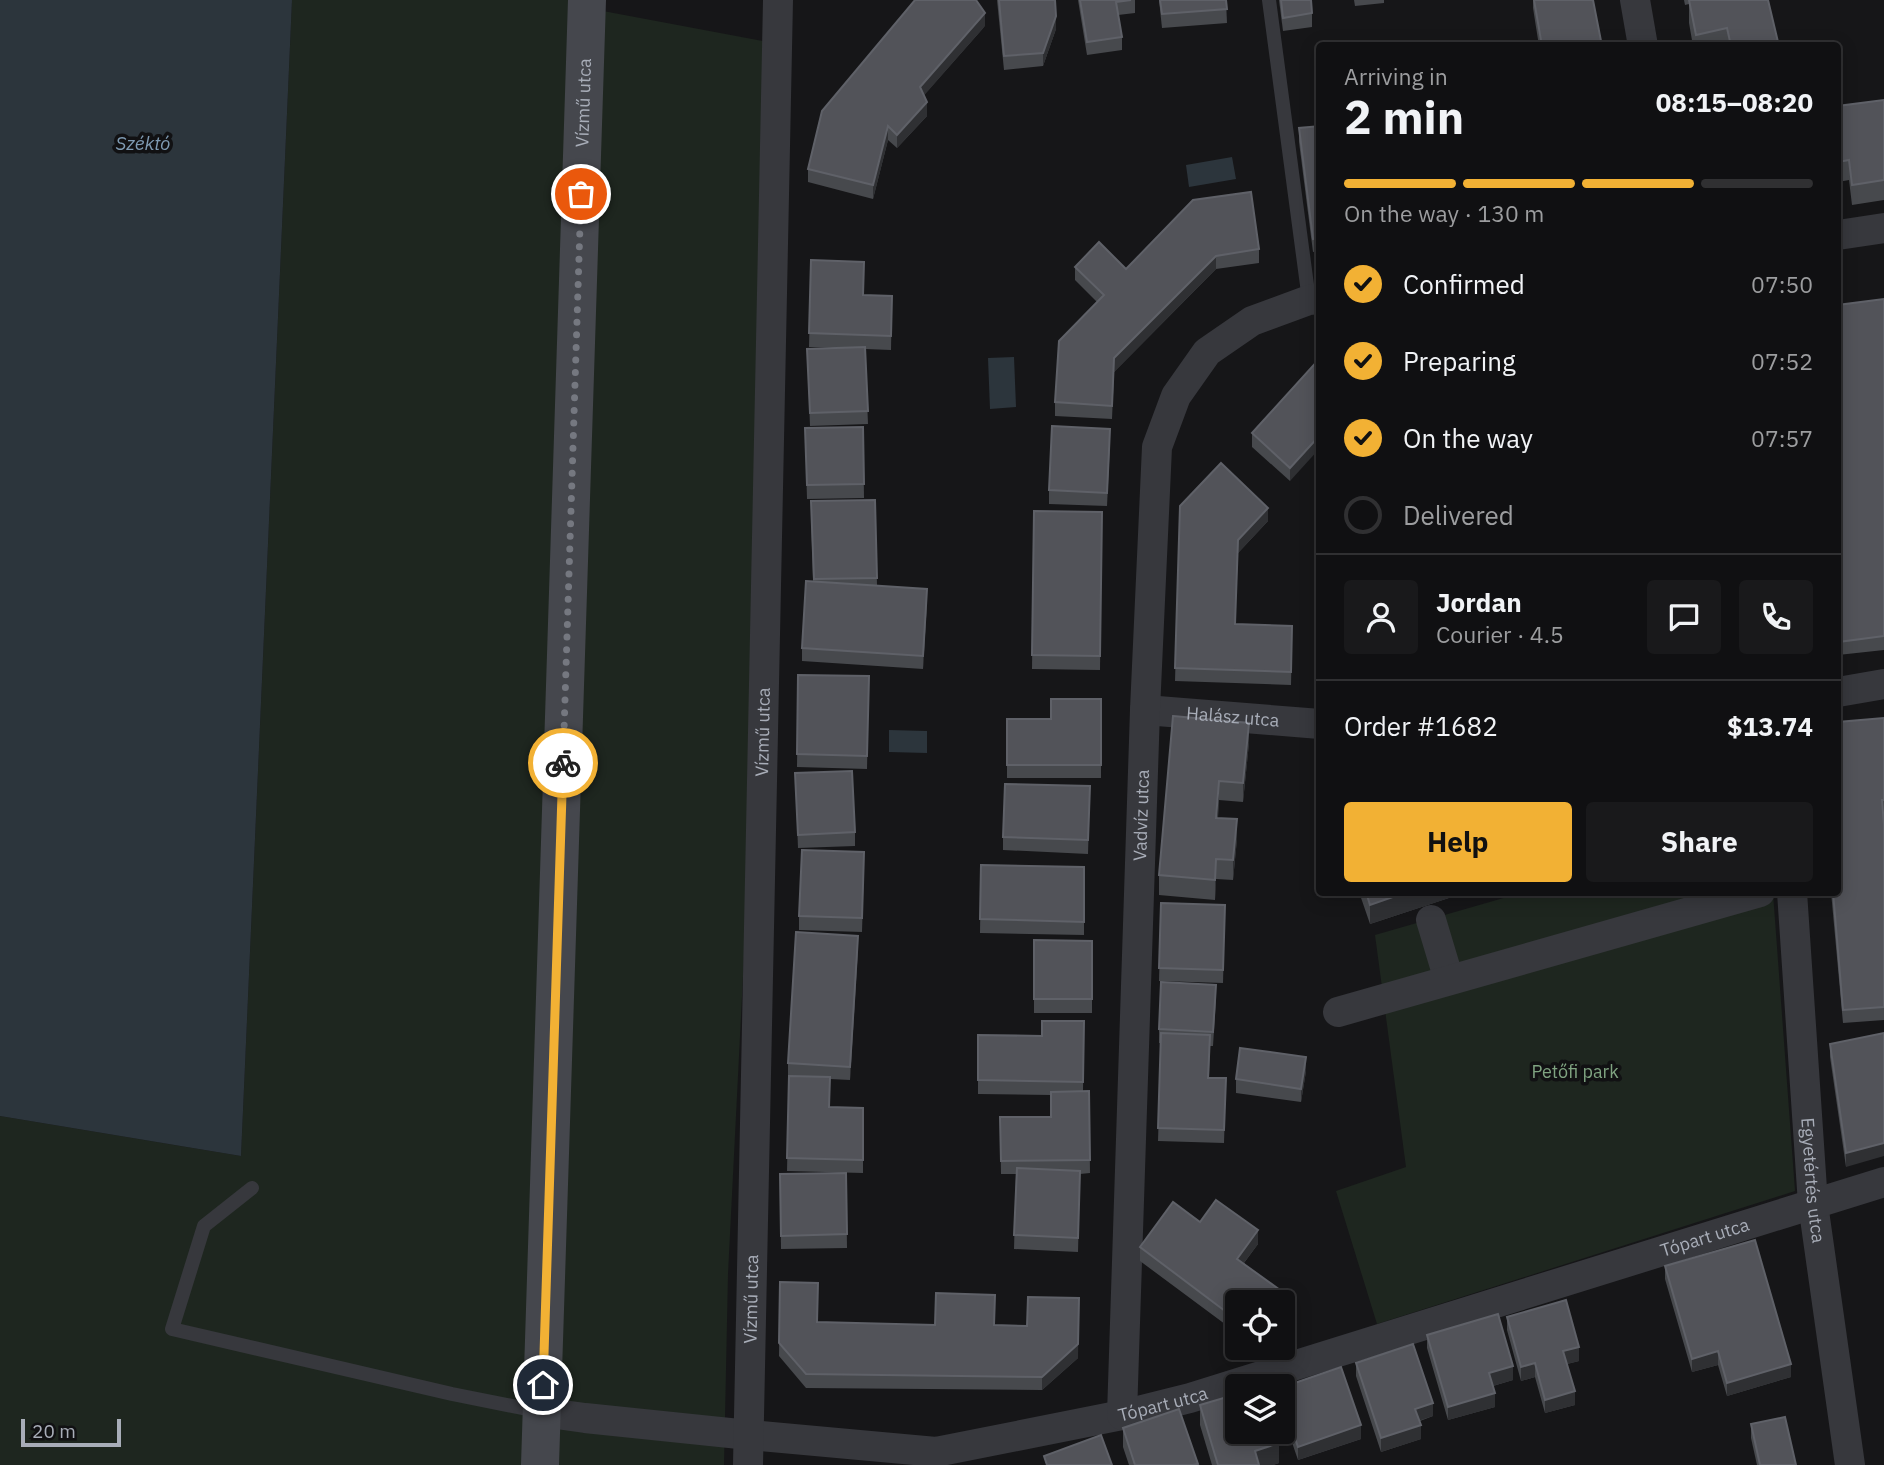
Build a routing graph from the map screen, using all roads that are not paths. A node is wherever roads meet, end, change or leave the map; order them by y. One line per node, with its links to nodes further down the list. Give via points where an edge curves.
1 (587, 0): 21 (main road, Vízmű utca)
2 (778, 0): 23 (street, Vízmű utca)
3 (1269, 0): 8 (lane)
4 (1635, 0): 5 (street)
5 (1642, 42)
6 (1884, 228): 7 (street)
7 (1841, 235)
8 (1314, 300): 11 (street, Vadvíz utca, via 1252,321 1207,352 1177,396 1157,447)
9 (1884, 684): 10 (street)
10 (1841, 691)
11 (1146, 710): 12 (street, Halász utca); 22 (street, Vadvíz utca)
12 (1316, 724)
13 (1745, 896): 16 (street)
14 (1792, 896): 20 (street, Egyetértés utca)
15 (1431, 919): 16 (street)
16 (1449, 980): 17 (street)
17 (1338, 1012)
18 (1884, 1182): 20 (street, Tópart utca)
19 (252, 1188): 21 (lane, via 204,1226 172,1329)
20 (1813, 1204): 22 (street, Tópart utca, via 1190,1398); 26 (street, Egyetértés utca)
21 (542, 1412): 23 (street, Tópart utca); 24 (main road, Vízmű utca)
22 (1122, 1415): 23 (street, Tópart utca, via 936,1452)
23 (749, 1435): 25 (street, Vízmű utca)
24 (540, 1465)
25 (748, 1465)
26 (1850, 1465)

